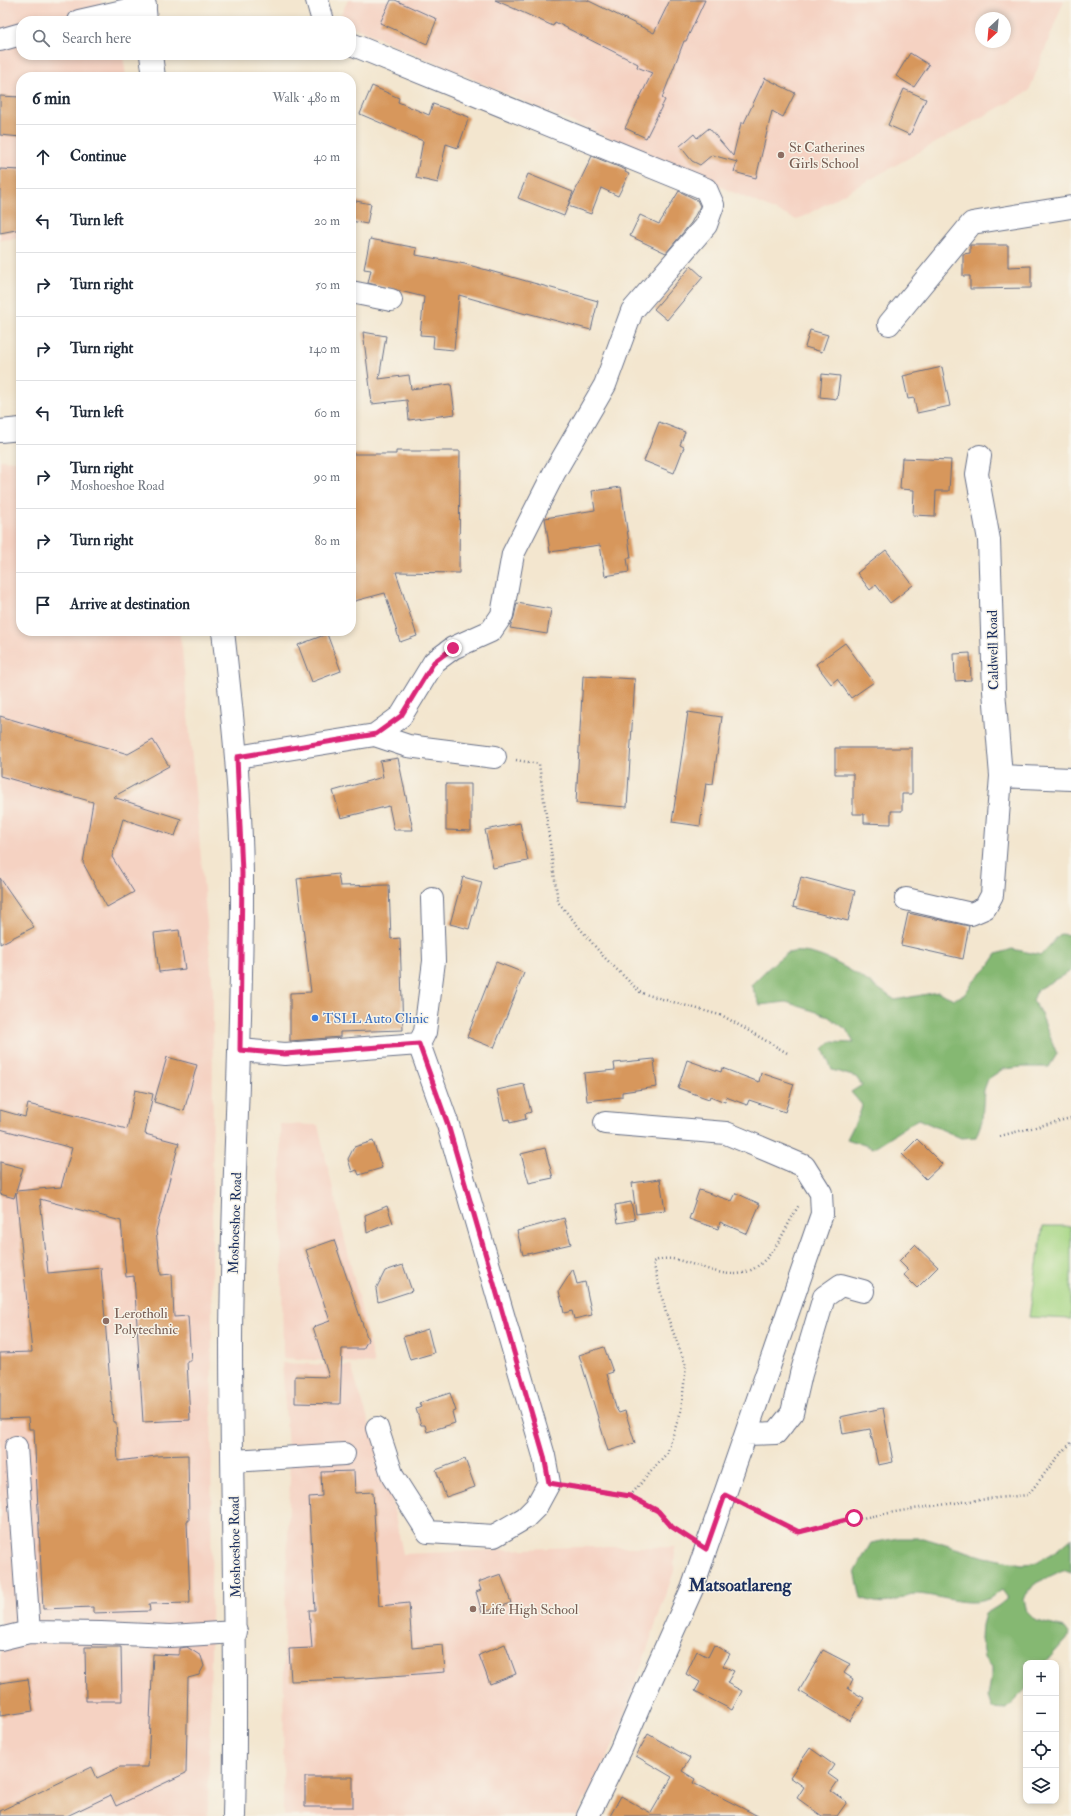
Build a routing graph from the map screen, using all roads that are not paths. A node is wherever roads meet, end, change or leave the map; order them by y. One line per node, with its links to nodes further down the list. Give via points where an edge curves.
1 (317, 0): 4 (street)
2 (145, 9): 3 (street)
3 (106, 16)
4 (322, 16)
5 (16, 35): 6 (street)
6 (0, 40)
7 (356, 46): 18 (street, via 706,190 712,206 706,226 632,311 605,386 554,473 513,554 502,615 491,630 453,648 434,662 401,716)
8 (152, 60): 9 (street)
9 (153, 72)
10 (1071, 207): 13 (street, via 972,223)
11 (356, 293): 12 (street)
12 (391, 300)
13 (889, 324)
14 (16, 429): 15 (street)
15 (0, 431)
16 (980, 456): 21 (street, Caldwell Road, via 977,474 989,540 994,691)
17 (224, 636): 19 (street, Moshoeshoe Road)
18 (376, 734): 19 (street); 20 (street, via 408,746)
19 (237, 757): 26 (street, Moshoeshoe Road, via 242,873)
20 (496, 757)
21 (1001, 776): 22 (street); 24 (street, Caldwell Road, via 992,895 985,908 971,914)
22 (1071, 779)
23 (432, 899): 25 (street, via 434,961 425,1032)
24 (906, 899)
25 (419, 1044): 26 (street, via 285,1054); 29 (street, via 448,1125 544,1456 549,1483 536,1507 525,1518 494,1536 428,1532 393,1477)
26 (240, 1050): 33 (street, Moshoeshoe Road, via 231,1338)
27 (605, 1123): 30 (street, via 726,1133 804,1166 821,1193 822,1214)
28 (863, 1291): 30 (street, via 841,1285 824,1297 792,1413 776,1433)
29 (377, 1428)
30 (746, 1434): 38 (street, via 692,1589 621,1749)
31 (16, 1447): 34 (street)
32 (344, 1454): 33 (street)
33 (233, 1461): 35 (street, Moshoeshoe Road)
34 (29, 1632): 35 (street, via 170,1636); 36 (street)
35 (236, 1632): 37 (street, Moshoeshoe Road)
36 (0, 1639)
37 (234, 1816)
38 (588, 1816)

